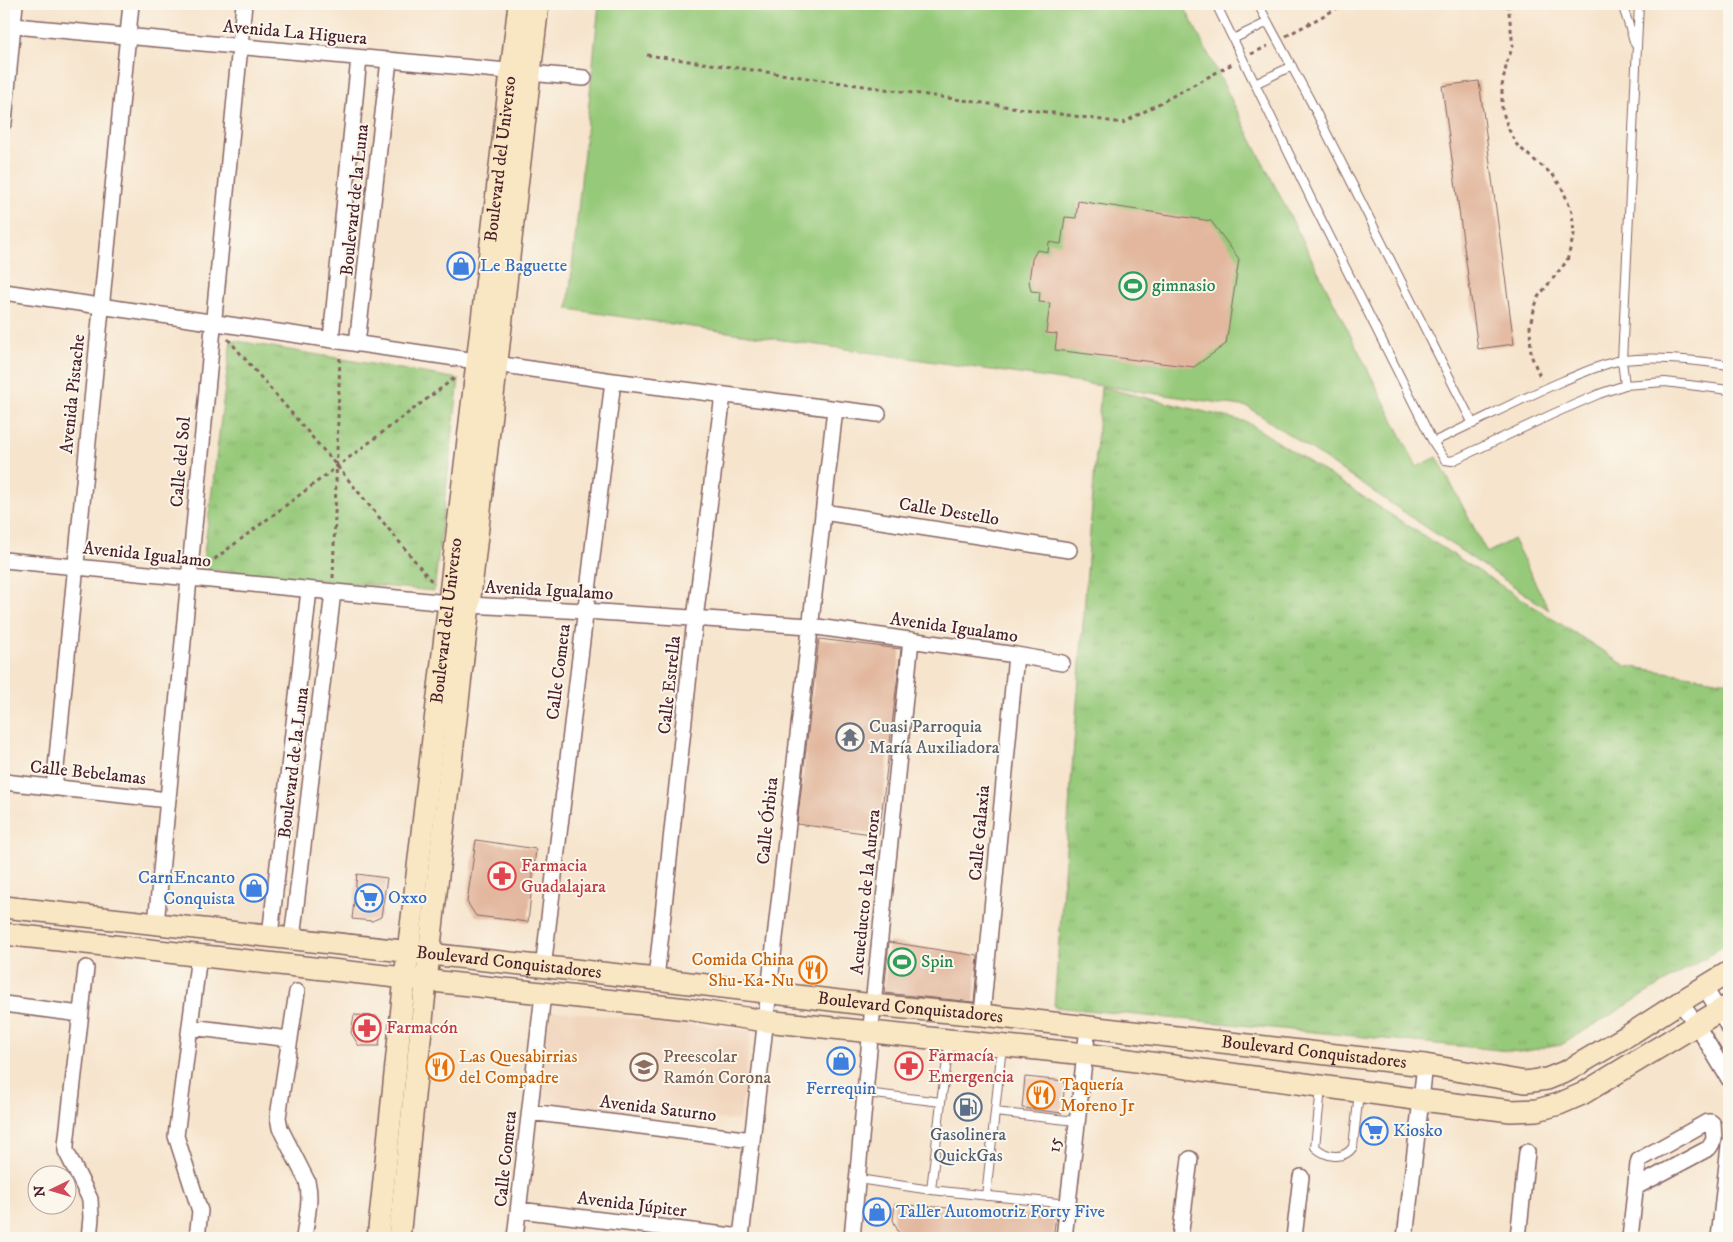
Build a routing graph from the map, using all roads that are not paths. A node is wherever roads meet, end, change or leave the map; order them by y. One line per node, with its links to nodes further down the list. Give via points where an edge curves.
1 (15, 4): 11 (street)
2 (130, 4): 12 (street, Avenida Pistache)
3 (244, 4): 14 (street, Calle del Sol)
4 (518, 4): 19 (street, Boulevard del Universo)
5 (538, 4): 19 (street, Boulevard del Universo)
6 (1216, 4): 13 (lane)
7 (1258, 4): 10 (lane)
8 (1622, 4): 15 (lane)
9 (1639, 4): 15 (lane)
10 (1268, 22): 13 (lane); 18 (lane)
11 (8, 25): 12 (street, Avenida La Higuera); 22 (street)
12 (127, 36): 14 (street, Avenida La Higuera); 24 (street, Avenida Pistache)
13 (1233, 39): 21 (lane)
14 (240, 46): 16 (street, Avenida La Higuera); 25 (street, Calle del Sol)
15 (1636, 49): 28 (lane)
16 (359, 58): 17 (street, Avenida La Higuera); 26 (street, Boulevard de la Luna)
17 (389, 60): 19 (street, Avenida La Higuera); 27 (street, Boulevard de la Luna)
18 (1292, 66): 21 (lane); 37 (lane)
19 (520, 73): 20 (street, Avenida La Higuera); 29 (street, Boulevard del Universo)
20 (584, 78)
21 (1255, 84): 38 (lane)
22 (4, 122)
23 (4, 292): 24 (street)
24 (101, 306): 25 (street); 42 (street, Avenida Pistache)
25 (213, 323): 26 (street); 43 (street, Calle del Sol)
26 (335, 340): 27 (street)
27 (357, 344): 29 (street)
28 (1622, 360): 30 (lane, via 1660,359); 32 (lane); 37 (lane, via 1591,369)
29 (487, 363): 31 (street); 46 (street, Boulevard del Universo)
30 (1729, 365)
31 (613, 381): 34 (street); 47 (street, Calle Cometa)
32 (1625, 385): 33 (lane, via 1665,382); 38 (lane, via 1555,413 1452,461 1442,458)
33 (1729, 390)
34 (723, 395): 35 (street); 48 (street, Calle Estrella)
35 (835, 409): 36 (street); 39 (street, Calle Órbita)
36 (878, 414)
37 (1472, 424): 38 (lane)
38 (1433, 442)
39 (824, 512): 40 (street, Calle Destello); 49 (street, Calle Órbita)
40 (1069, 550)
41 (4, 560): 42 (street, Avenida Igualamo)
42 (75, 567): 43 (street, Avenida Igualamo); 54 (street, Avenida Pistache)
43 (189, 578): 44 (street, Avenida Igualamo); 55 (street, Calle del Sol)
44 (309, 590): 45 (street, Avenida Igualamo); 56 (street, Boulevard de la Luna)
45 (333, 592): 46 (street, Avenida Igualamo); 57 (street, Boulevard de la Luna)
46 (459, 604): 47 (street, Avenida Igualamo); 63 (street, Boulevard del Universo)
47 (585, 611): 48 (street, Avenida Igualamo); 66 (street, Calle Cometa)
48 (695, 619): 49 (street, Avenida Igualamo); 69 (street, Calle Estrella)
49 (810, 626): 50 (street, Avenida Igualamo); 73 (street, Calle Órbita)
50 (911, 640): 51 (street, Avenida Igualamo); 77 (street, Acueducto de la Aurora)
51 (1016, 655): 52 (street, Avenida Igualamo); 80 (street, Calle Galaxia)
52 (1062, 663)
53 (4, 782): 54 (street, Calle Bebelamas)
54 (54, 788): 55 (street, Calle Bebelamas)
55 (168, 800): 59 (street, Calle del Sol)
56 (284, 810): 57 (street); 61 (street, Boulevard de la Luna)
57 (307, 812): 62 (street, Boulevard de la Luna)
58 (4, 907): 59 (street, Boulevard Conquistadores)
59 (156, 924): 61 (street, Boulevard Conquistadores)
60 (4, 934): 64 (street, Boulevard Conquistadores)
61 (270, 936): 62 (street, Boulevard Conquistadores)
62 (292, 939): 63 (street, Boulevard Conquistadores)
63 (419, 953): 66 (street, Boulevard Conquistadores); 68 (street, Boulevard del Universo); 70 (street, Boulevard del Universo)
64 (199, 955): 68 (street, Boulevard Conquistadores); 83 (street)
65 (86, 968): 78 (street)
66 (543, 968): 69 (street, Boulevard Conquistadores)
67 (1729, 972): 71 (street, Boulevard Conquistadores)
68 (405, 978): 70 (street, Boulevard Conquistadores); 115 (street, Boulevard del Universo)
69 (656, 979): 73 (street, Boulevard Conquistadores)
70 (426, 980): 74 (street, Boulevard Conquistadores); 116 (street, Boulevard del Universo)
71 (1704, 986): 75 (street, Boulevard Conquistadores); 79 (street)
72 (297, 992): 86 (street)
73 (768, 993): 77 (street, Boulevard Conquistadores); 81 (street, Calle Órbita)
74 (543, 994): 81 (street, Boulevard Conquistadores); 97 (street, Calle Cometa)
75 (1680, 1002): 82 (street); 90 (street, Boulevard Conquistadores, via 1600,1052 1547,1079 1525,1082)
76 (4, 1004): 78 (street)
77 (873, 1005): 80 (street, Boulevard Conquistadores); 85 (street, Acueducto de la Aurora)
78 (80, 1014): 112 (street, via 66,1151 90,1199)
79 (1726, 1014): 82 (street, Boulevard Conquistadores)
80 (982, 1015): 84 (street, Boulevard Conquistadores)
81 (765, 1021): 85 (street, Boulevard Conquistadores); 100 (street, Calle Órbita)
82 (1696, 1024): 91 (street); 95 (street, Boulevard Conquistadores, via 1582,1094 1559,1104 1537,1110 1511,1111)
83 (190, 1027): 86 (street); 113 (street, via 176,1136 200,1210)
84 (1088, 1027): 89 (street, 15); 90 (street, Boulevard Conquistadores)
85 (871, 1030): 87 (street, Boulevard Conquistadores); 94 (street, Acueducto de la Aurora)
86 (290, 1039): 114 (street, via 278,1122 309,1188)
87 (950, 1040): 88 (street, Boulevard Conquistadores); 96 (lane)
88 (1003, 1044): 89 (street, Boulevard Conquistadores); 98 (lane)
89 (1085, 1054): 92 (street, Boulevard Conquistadores); 99 (street, 15)
90 (1425, 1065): 95 (street)
91 (1729, 1079)
92 (1321, 1086): 93 (street, Boulevard Conquistadores); 93 (lane, via 1315,1147 1327,1155 1342,1156 1353,1147)
93 (1359, 1091): 95 (street, Boulevard Conquistadores)
94 (866, 1093): 96 (lane); 105 (street, Acueducto de la Aurora)
95 (1422, 1100): 123 (street)
96 (941, 1102): 107 (lane)
97 (530, 1112): 100 (street, Avenida Saturno); 110 (street, Calle Cometa)
98 (994, 1112): 99 (lane); 108 (lane)
99 (1076, 1121): 109 (street, 15)
100 (752, 1140): 118 (street, Calle Órbita)
101 (1729, 1145): 126 (street)
102 (1528, 1152): 124 (street)
103 (1190, 1159): 121 (street)
104 (1301, 1177): 122 (street)
105 (858, 1179): 107 (lane); 119 (street, Acueducto de la Aurora)
106 (1636, 1187): 106 (street, via 1638,1164 1642,1158 1707,1122 1713,1124 1714,1140 1709,1148); 125 (street)
107 (931, 1190): 108 (lane)
108 (986, 1196): 109 (lane)
109 (1068, 1204): 120 (street, 15)
110 (519, 1210): 111 (street, Avenida Júpiter); 117 (street, Calle Cometa)
111 (624, 1231): 118 (street, Avenida Júpiter)
112 (89, 1238)
113 (196, 1238)
114 (304, 1238)
115 (378, 1238)
116 (399, 1238)
117 (515, 1238)
118 (741, 1238)
119 (852, 1238)
120 (1064, 1238)
121 (1180, 1238)
122 (1294, 1238)
123 (1406, 1238)
124 (1518, 1238)
125 (1630, 1238)
126 (1719, 1238)

